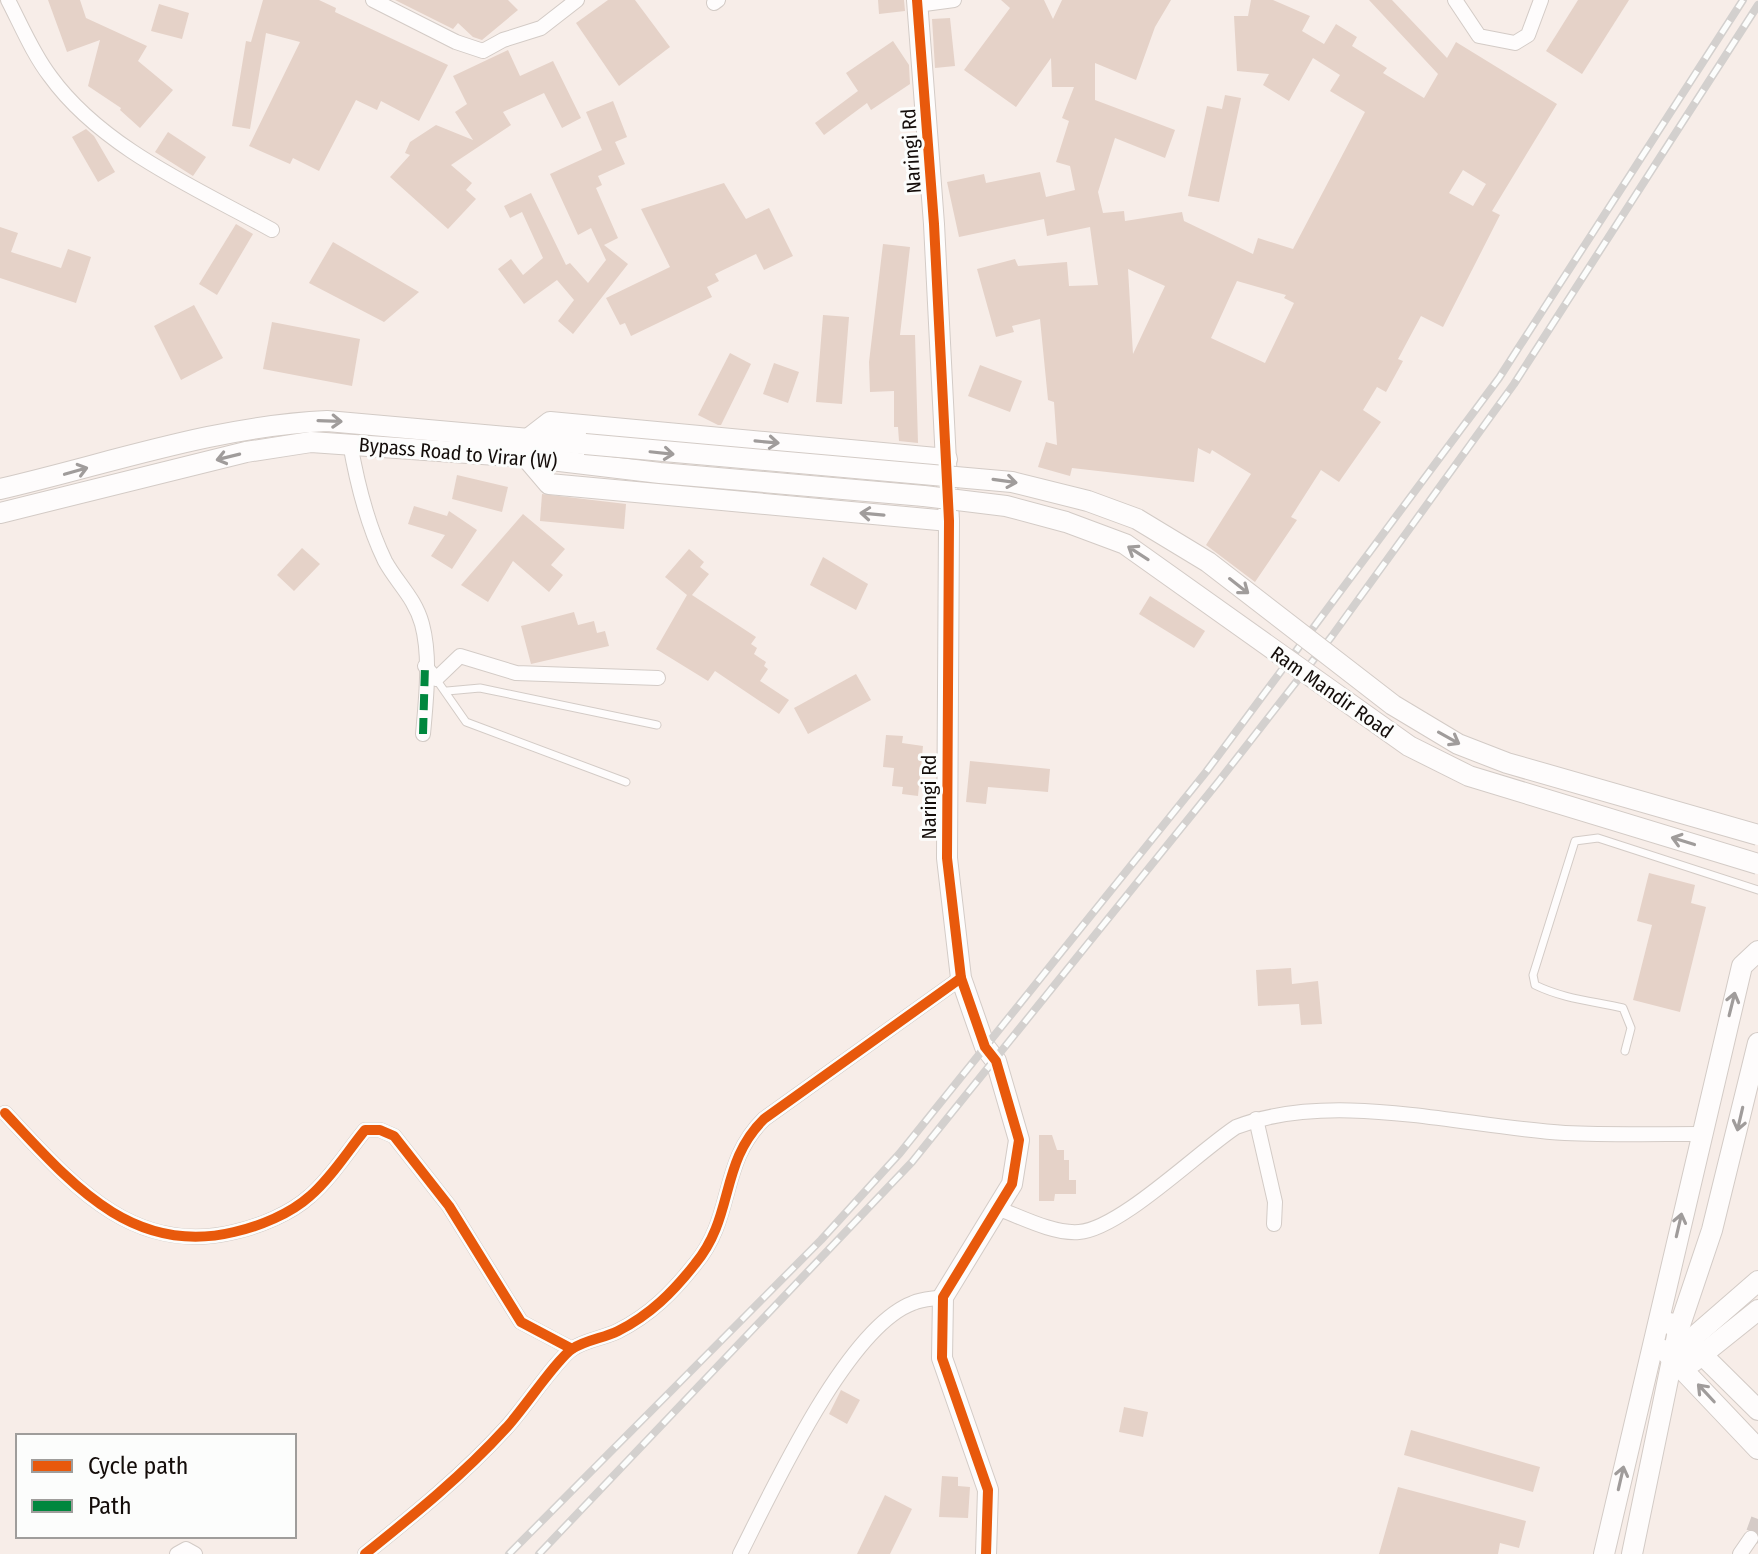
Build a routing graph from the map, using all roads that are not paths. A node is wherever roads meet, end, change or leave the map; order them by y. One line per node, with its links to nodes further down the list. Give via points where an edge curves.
1 (8, 0): 10 (street, via 50,76 92,120 155,164)
2 (373, 0): 9 (street, via 483,51 541,28)
3 (554, 0): 9 (street)
4 (577, 0): 9 (street)
5 (954, 0): 8 (street)
6 (1455, 0): 7 (street, via 1479,36 1515,43 1528,35)
7 (1541, 0)
8 (917, 3): 14 (street, Naringi Rd)
9 (557, 16)
10 (272, 230)
11 (350, 443): 12 (street, Bypass Road to Virar (W)); 17 (street, Bypass Road to Virar (W), one-way to 17, via 311,442 246,452); 19 (street, via 370,523 386,563 412,597 423,626)
12 (527, 448): 13 (street); 14 (street, one-way to 14, via 550,422); 15 (street, one-way to 12, via 290,422 342,422); 18 (street, one-way to 12, via 549,484)
13 (584, 454): 16 (street, Bypass Road to Virar (W)); 26 (street, one-way to 26, bridge, via 1012,482 1088,501 1137,519 1208,562 1393,705 1458,744)
14 (947, 459): 18 (street, Naringi Rd)
15 (0, 489)
16 (924, 496): 27 (street, Ram Mandir Road, one-way to 16, bridge, via 1469,776 1409,746 1125,544 1006,506)
17 (0, 513)
18 (949, 521): 30 (street, Naringi Rd, via 947,858)
19 (425, 665): 21 (street); 24 (street)
20 (658, 678): 21 (street, via 516,673 460,656)
21 (436, 679): 22 (lane)
22 (447, 691): 23 (lane, via 480,688); 25 (lane, via 466,722)
23 (657, 725)
24 (423, 734)
25 (626, 782)
26 (1758, 835)
27 (1758, 864)
28 (1758, 890): 32 (lane, via 1598,838 1575,841 1533,975 1535,985 1578,1001 1623,1008 1631,1028)
29 (1758, 951): 35 (street, one-way to 29, via 1742,966)
30 (961, 978): 36 (street, Naringi Rd, via 985,1047 996,1061 1019,1140 1012,1184); 44 (street, via 745,1137 711,1245 656,1308 618,1331)
31 (1758, 1043): 43 (street, one-way to 43)
32 (1625, 1051)
33 (5, 1113): 44 (street, via 66,1178 129,1223 163,1236 214,1237 261,1226 310,1197 365,1130 380,1130 394,1136 449,1206 521,1322)
34 (1256, 1119): 35 (street, via 1323,1111 1565,1133); 36 (street, via 1217,1139 1097,1227 1061,1230); 37 (street, via 1275,1202)
35 (1700, 1134): 41 (street, one-way to 35)
36 (997, 1208): 39 (street, Naringi Rd)
37 (1274, 1224)
38 (1758, 1281): 43 (street)
39 (943, 1297): 52 (street, via 912,1303 887,1319 841,1370); 53 (street, via 942,1358 988,1490)
40 (1758, 1310): 43 (street)
41 (1659, 1311): 42 (street); 43 (street)
42 (1653, 1340): 45 (street); 54 (street, one-way to 42)
43 (1689, 1342): 45 (street); 45 (street); 46 (street)
44 (572, 1349): 51 (street, via 507,1428 430,1503)
45 (1678, 1364): 47 (street, one-way to 45); 55 (street)
46 (1758, 1410)
47 (1758, 1449)
48 (1751, 1538): 56 (street)
49 (177, 1554): 50 (street, via 186,1549)
50 (195, 1554)
51 (365, 1554)
52 (740, 1554)
53 (986, 1554)
54 (1604, 1554)
55 (1632, 1554)
56 (1740, 1554)

